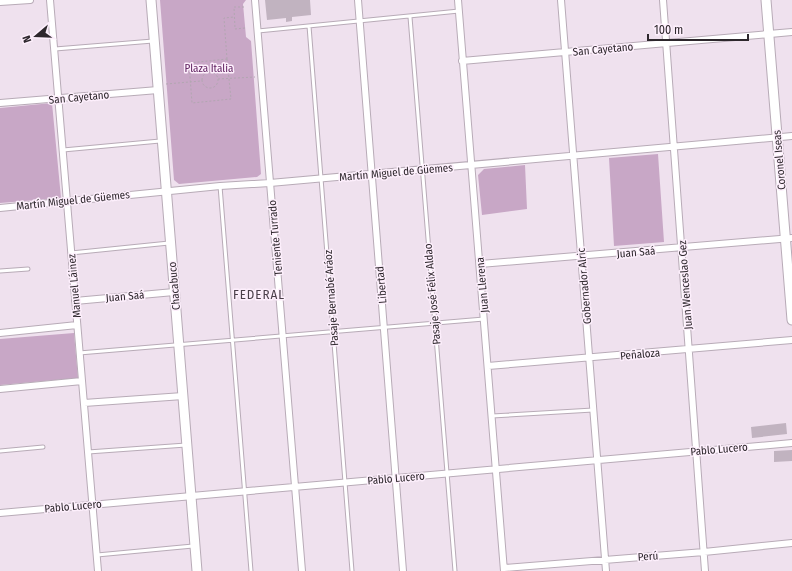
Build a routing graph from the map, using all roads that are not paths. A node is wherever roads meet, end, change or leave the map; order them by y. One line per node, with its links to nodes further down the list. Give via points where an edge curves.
1 (30, 0): 10 (street)
2 (50, 0): 20 (street, Manuel Láinez)
3 (151, 0): 18 (main road, Chacabuco)
4 (255, 0): 15 (street, Teniente Turrado)
5 (358, 0): 13 (street, Libertad)
6 (458, 0): 11 (street, Juan Llerena)
7 (561, 0): 21 (street, Gobernador Alric)
8 (663, 0): 19 (street, Juan Wenceslao Gez)
9 (766, 0): 17 (main road, Coronel Iseas)
10 (0, 2)
11 (459, 11): 12 (lane); 22 (street, Juan Llerena)
12 (410, 17): 13 (lane); 33 (lane, Pasaje José Félix Aldao)
13 (360, 22): 14 (lane); 34 (street, Libertad)
14 (309, 26): 15 (lane); 35 (lane, Pasaje Bernabé Aráoz)
15 (258, 31): 36 (street, Teniente Turrado)
16 (792, 32): 17 (street, San Cayetano)
17 (768, 34): 19 (street, San Cayetano); 27 (main road, Coronel Iseas)
18 (154, 41): 20 (lane); 23 (main road, Chacabuco)
19 (667, 43): 21 (street, San Cayetano); 29 (street, Juan Wenceslao Gez)
20 (54, 49): 24 (street, Manuel Láinez)
21 (565, 53): 22 (street, San Cayetano); 31 (street, Gobernador Alric)
22 (462, 61): 32 (street, Juan Llerena)
23 (158, 88): 24 (street, San Cayetano); 28 (main road, Chacabuco)
24 (59, 98): 25 (street, San Cayetano); 30 (street, Manuel Láinez)
25 (0, 103)
26 (792, 136): 27 (street, Martín Miguel de Güemes)
27 (777, 138): 29 (street, Martín Miguel de Güemes); 41 (main road, Coronel Iseas)
28 (162, 140): 30 (lane); 38 (main road, Chacabuco)
29 (675, 147): 31 (street, Martín Miguel de Güemes); 43 (street, Juan Wenceslao Gez)
30 (63, 150): 39 (street, Manuel Láinez)
31 (573, 156): 32 (street, Martín Miguel de Güemes); 45 (street, Gobernador Alric)
32 (471, 165): 33 (street, Martín Miguel de Güemes); 46 (street, Juan Llerena)
33 (422, 170): 34 (street, Martín Miguel de Güemes); 53 (lane, Pasaje José Félix Aldao)
34 (372, 174): 35 (street, Martín Miguel de Güemes); 55 (street, Libertad)
35 (322, 178): 36 (street, Martín Miguel de Güemes); 56 (lane, Pasaje Bernabé Aráoz)
36 (270, 183): 37 (street, Martín Miguel de Güemes); 58 (street, Teniente Turrado)
37 (220, 186): 38 (street, Martín Miguel de Güemes); 59 (lane)
38 (167, 191): 39 (street, Martín Miguel de Güemes); 42 (main road, Chacabuco)
39 (67, 201): 40 (street, Martín Miguel de Güemes); 44 (street, Manuel Láinez)
40 (0, 208)
41 (789, 239): 43 (street, Juan Saá); 52 (main road, Coronel Iseas)
42 (170, 243): 44 (lane); 49 (main road, Chacabuco)
43 (682, 248): 45 (street, Juan Saá); 62 (street, Juan Wenceslao Gez)
44 (71, 253): 50 (street, Manuel Láinez)
45 (581, 257): 46 (street, Juan Saá); 64 (street, Gobernador Alric)
46 (480, 264): 51 (street, Juan Llerena)
47 (28, 269): 48 (lane)
48 (0, 271)
49 (174, 292): 50 (street, Juan Saá); 61 (main road, Chacabuco)
50 (75, 301): 54 (street, Manuel Láinez)
51 (484, 319): 53 (lane); 65 (street, Juan Llerena)
52 (792, 320)
53 (434, 323): 55 (lane); 80 (lane, Pasaje José Félix Aldao)
54 (77, 326): 57 (street); 63 (street, Manuel Láinez)
55 (385, 326): 56 (lane); 81 (street, Libertad)
56 (334, 331): 58 (lane); 82 (lane, Pasaje Bernabé Aráoz)
57 (0, 333)
58 (282, 335): 59 (lane); 83 (street, Teniente Turrado)
59 (232, 339): 61 (lane); 84 (lane)
60 (792, 340): 62 (street, Peñaloza)
61 (178, 343): 63 (lane); 68 (main road, Chacabuco)
62 (690, 350): 64 (street, Peñaloza); 76 (street, Juan Wenceslao Gez)
63 (79, 353): 66 (street, Manuel Láinez)
64 (589, 358): 65 (street, Peñaloza); 70 (street, Gobernador Alric)
65 (488, 366): 71 (street, Juan Llerena)
66 (82, 382): 67 (street); 69 (street, Manuel Láinez)
67 (0, 389)
68 (183, 396): 69 (street); 73 (main road, Chacabuco)
69 (84, 403): 77 (street, Manuel Láinez)
70 (593, 410): 71 (lane); 78 (street, Gobernador Alric)
71 (492, 416): 79 (street, Juan Llerena)
72 (792, 443): 76 (street, Pablo Lucero)
73 (186, 445): 77 (lane); 85 (main road, Chacabuco)
74 (43, 447): 75 (lane)
75 (0, 451)
76 (696, 451): 78 (street, Pablo Lucero); 90 (street, Juan Wenceslao Gez)
77 (88, 452): 86 (street, Manuel Láinez)
78 (597, 460): 79 (street, Pablo Lucero); 92 (street, Gobernador Alric)
79 (496, 469): 80 (street, Pablo Lucero); 93 (street, Juan Llerena)
80 (447, 473): 81 (street, Pablo Lucero); 100 (lane, Pasaje José Félix Aldao)
81 (397, 478): 82 (street, Pablo Lucero); 99 (street, Libertad)
82 (344, 482): 83 (street, Pablo Lucero); 98 (lane, Pasaje Bernabé Aráoz)
83 (295, 486): 84 (street, Pablo Lucero); 97 (street, Teniente Turrado)
84 (244, 491): 85 (street, Pablo Lucero); 96 (lane)
85 (191, 496): 86 (street, Pablo Lucero); 89 (main road, Chacabuco)
86 (92, 505): 87 (street, Pablo Lucero); 91 (street, Manuel Láinez)
87 (0, 513)
88 (792, 543): 90 (street, Perú)
89 (195, 546): 91 (lane); 95 (main road, Chacabuco)
90 (704, 552): 92 (street, Perú); 102 (street, Juan Wenceslao Gez)
91 (97, 555): 94 (street, Manuel Láinez)
92 (605, 559): 93 (street, Perú); 101 (street, Gobernador Alric)
93 (504, 570)
94 (98, 571)
95 (197, 571)
96 (251, 571)
97 (302, 571)
98 (352, 571)
99 (403, 571)
100 (455, 571)
101 (606, 571)
102 (705, 571)

